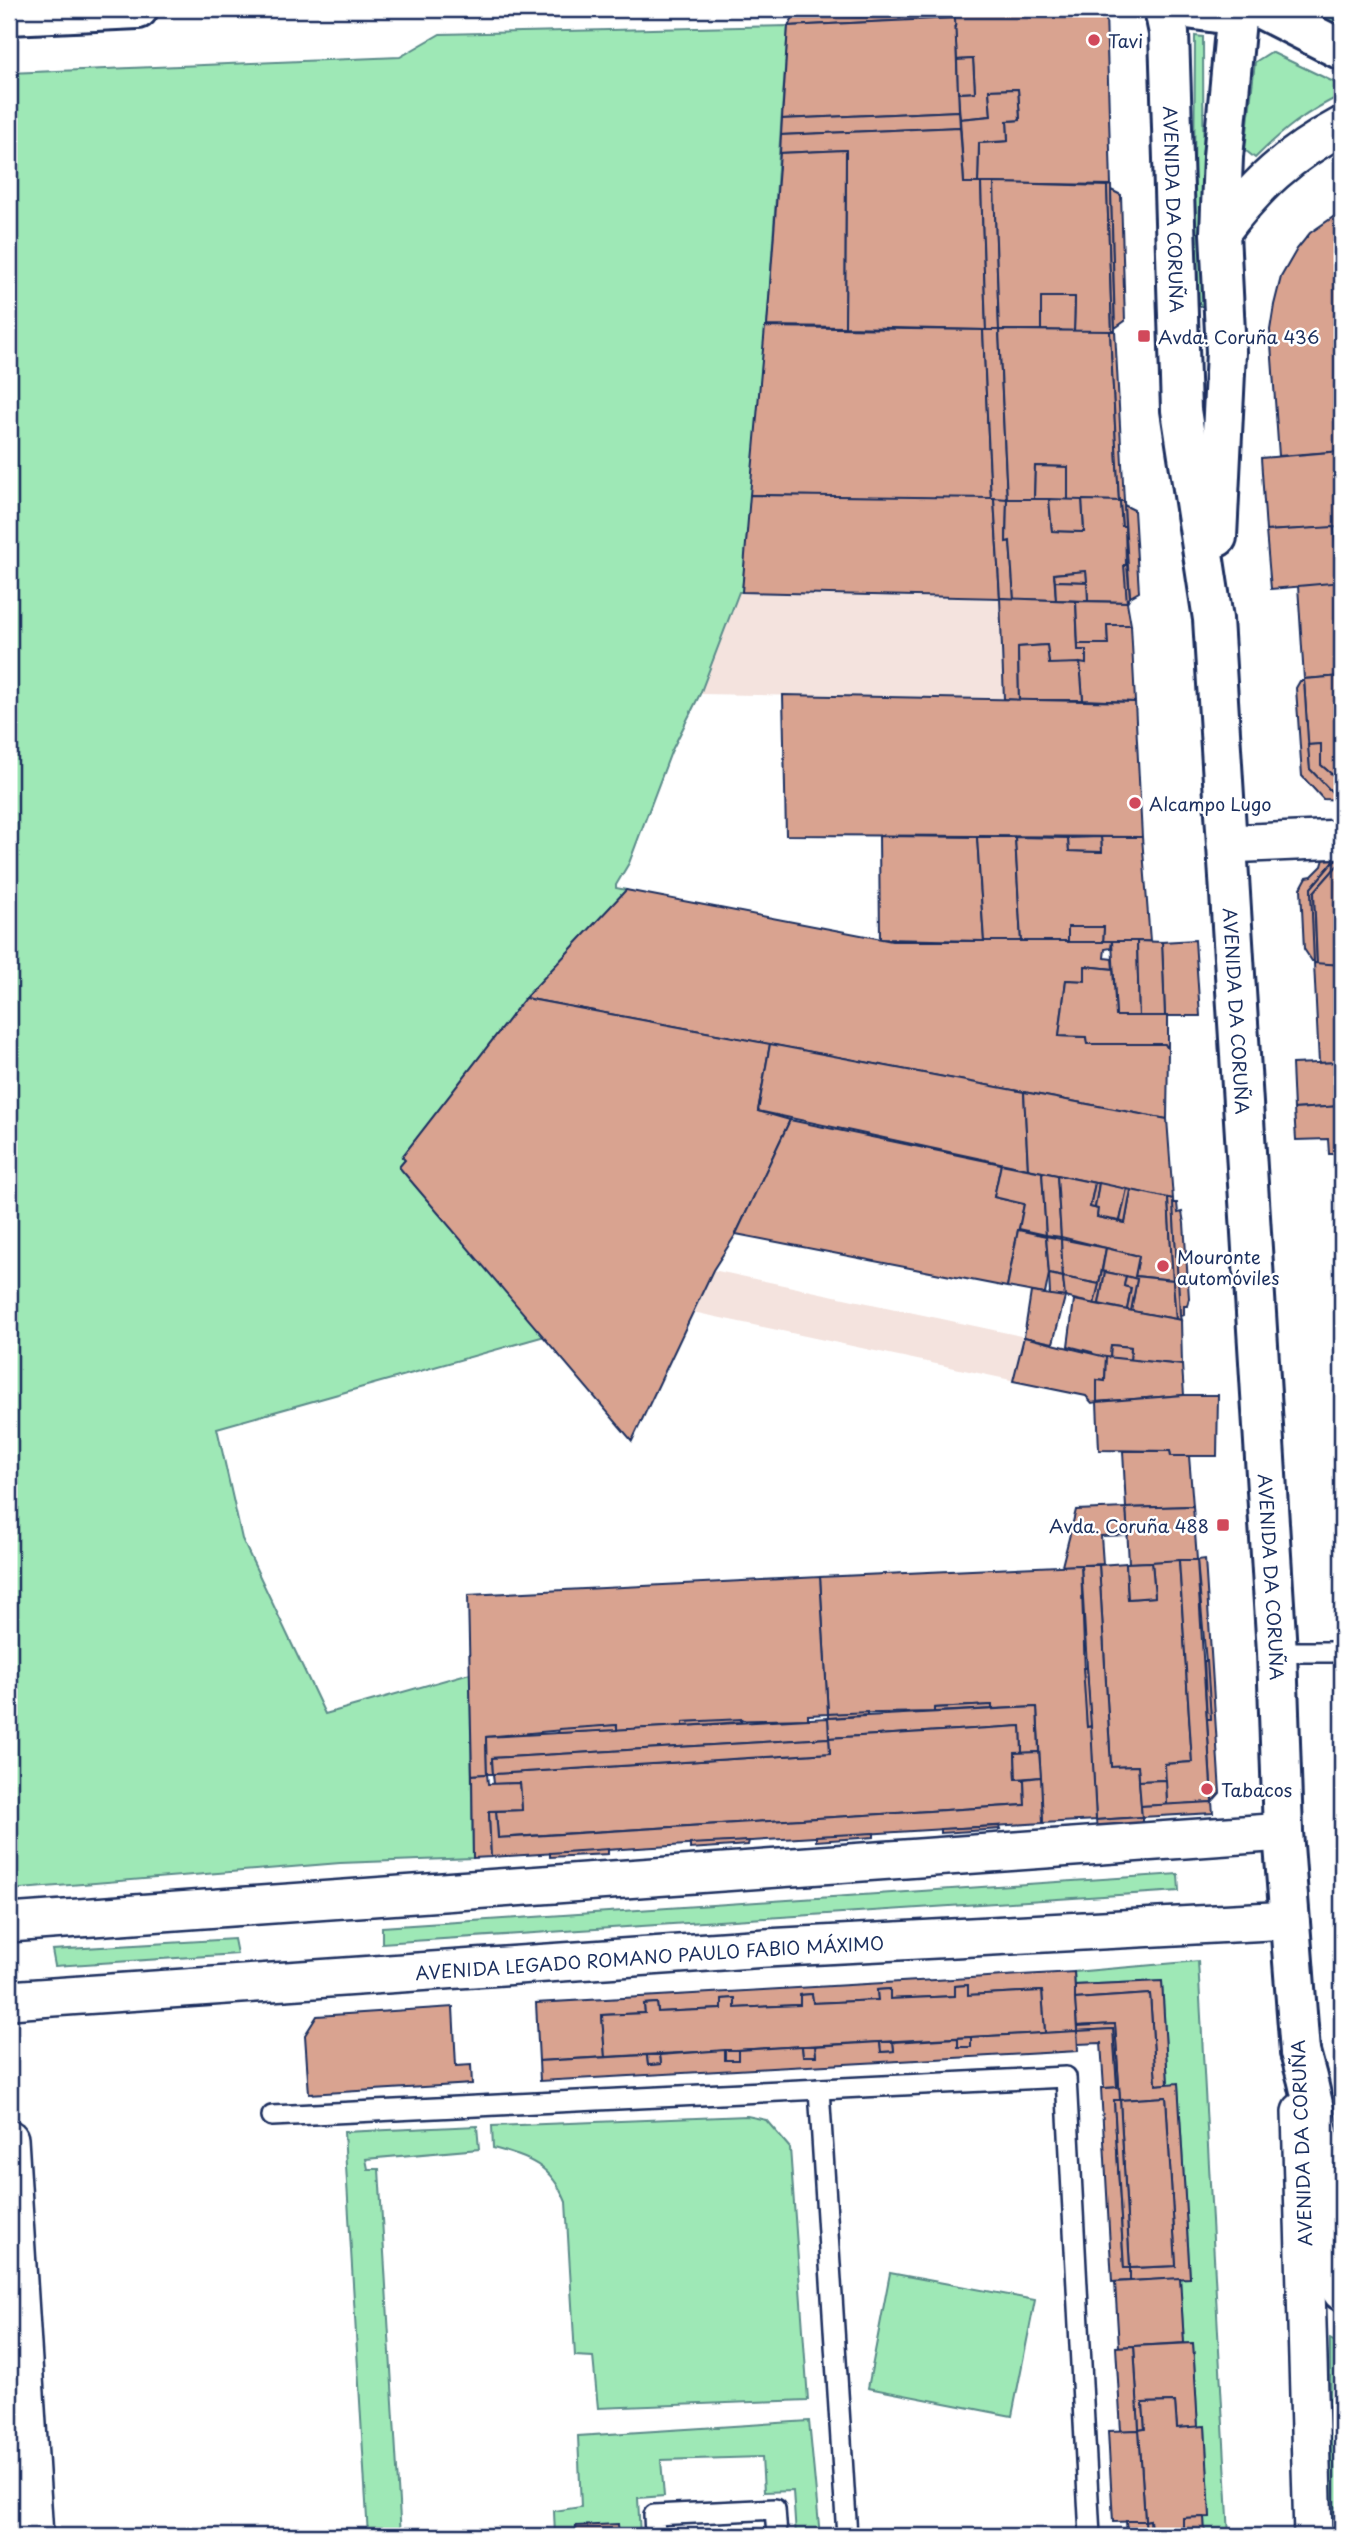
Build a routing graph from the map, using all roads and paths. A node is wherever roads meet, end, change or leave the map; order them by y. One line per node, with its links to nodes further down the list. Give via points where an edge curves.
1 (138, 9): 6 (main road)
2 (1164, 9): 10 (main road, AVENIDA DA CORUÑA, via 1169,33 1181,410)
3 (1187, 9): 4 (main road, via 1217,13)
4 (1235, 9): 9 (main road, AVENIDA DA CORUÑA)
5 (1261, 9): 7 (main road)
6 (9, 15)
7 (1342, 50)
8 (1342, 126): 9 (street, via 1302,147 1250,193)
9 (1220, 233): 10 (main road, AVENIDA DA CORUÑA, via 1226,352)
10 (1213, 619): 12 (main road, AVENIDA DA CORUÑA)
11 (1342, 839): 12 (street)
12 (1226, 844): 13 (main road, AVENIDA DA CORUÑA)
13 (1278, 1651): 14 (lane); 15 (main road, AVENIDA DA CORUÑA)
14 (1342, 1652)
15 (1283, 1832): 16 (main road, AVENIDA DA CORUÑA); 17 (street)
16 (1290, 1920): 18 (street, AVENIDA LEGADO ROMANO PAULO FABIO MÁXIMO, via 779,1948); 19 (main road, AVENIDA DA CORUÑA)
17 (9, 1923)
18 (9, 2000)
19 (1300, 2052): 23 (main road, via 1314,2100 1326,2239); 29 (street, AVENIDA DA CORUÑA)
20 (819, 2090): 21 (lane); 27 (lane); 28 (lane, via 1066,2077)
21 (272, 2116)
22 (9, 2139): 24 (street)
23 (1342, 2291)
24 (34, 2536)
25 (655, 2536): 26 (lane, via 654,2515 775,2509)
26 (777, 2536)
27 (847, 2536)
28 (1090, 2536)
29 (1313, 2536)

